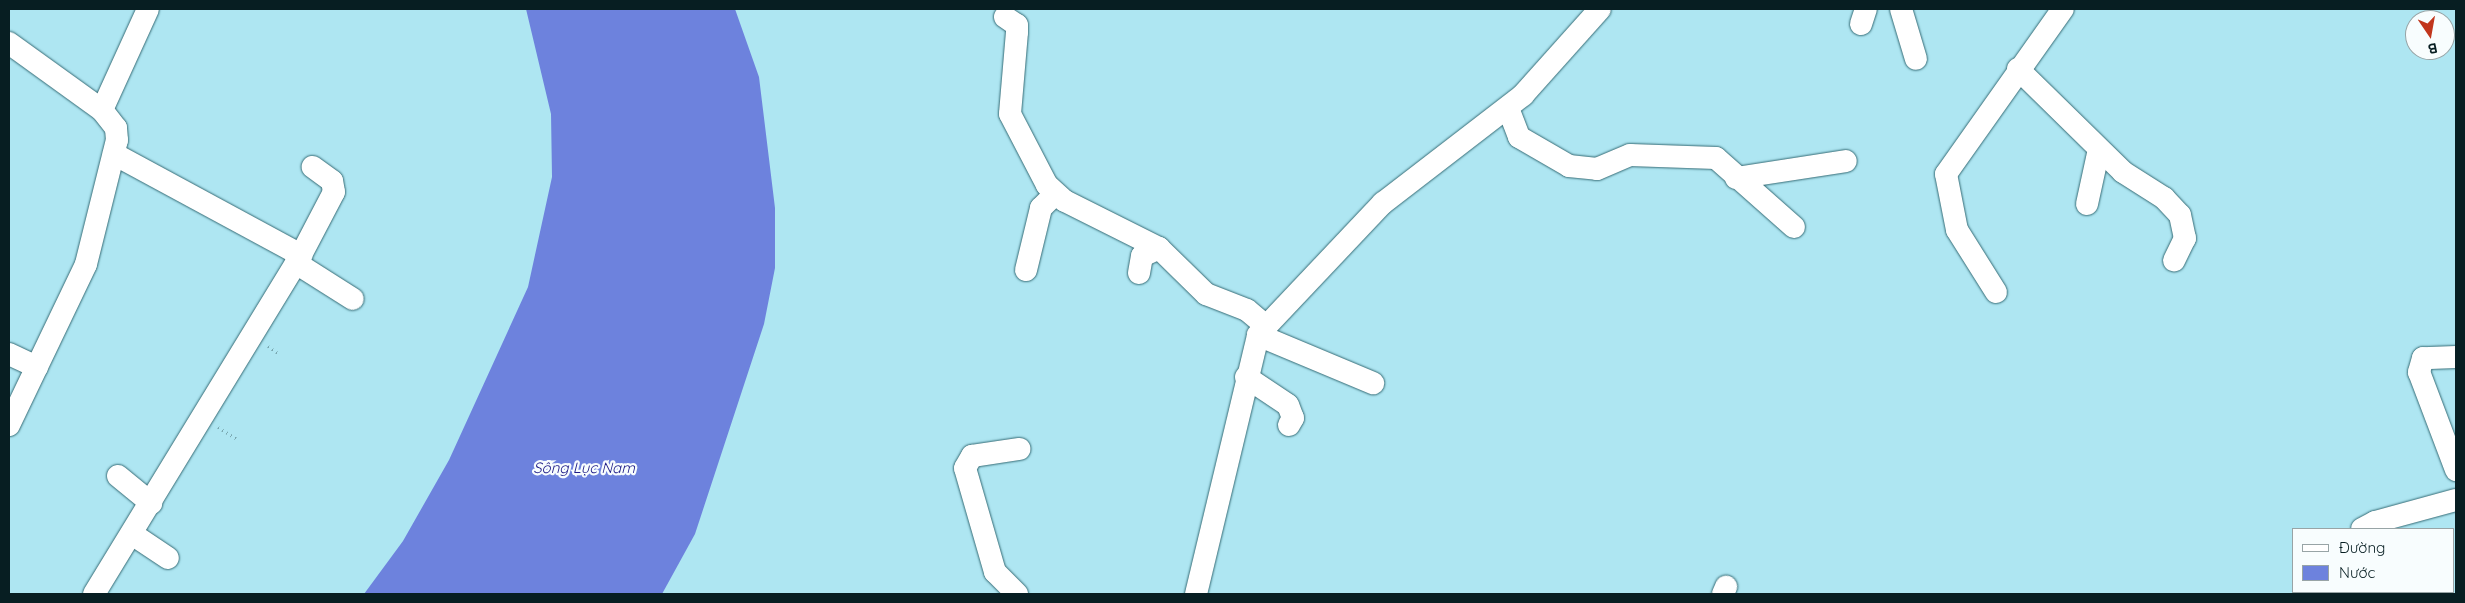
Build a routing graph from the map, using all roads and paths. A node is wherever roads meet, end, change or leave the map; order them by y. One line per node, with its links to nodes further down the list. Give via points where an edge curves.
1 (148, 9): 10 (street)
2 (1600, 9): 9 (street, via 1542,77)
3 (1901, 9): 7 (street)
4 (2063, 9): 8 (street)
5 (1005, 17): 16 (street, via 1017,25 1010,114)
6 (9, 43): 10 (street)
7 (1916, 59)
8 (2018, 69): 11 (street); 24 (street, via 1946,174 1957,230)
9 (1508, 108): 15 (street, via 1519,137 1556,163 1597,169 1630,155 1716,158); 26 (street, via 1383,203)
10 (102, 110): 12 (street, via 118,133)
11 (2099, 149): 17 (street); 21 (street, via 2180,215 2185,238)
12 (114, 154): 20 (street); 29 (street, via 86,264)
13 (1846, 161): 15 (street)
14 (312, 167): 20 (street, via 335,188)
15 (1736, 178): 18 (street)
16 (1055, 194): 19 (street); 22 (street, via 1041,208)
17 (2087, 204)
18 (1794, 227)
19 (1159, 248): 23 (street, via 1142,256); 26 (street, via 1206,294 1246,310)
20 (298, 259): 25 (street); 38 (street)
21 (2174, 261)
22 (1026, 270)
23 (1139, 273)
24 (1996, 292)
25 (352, 299)
26 (1262, 331): 30 (street); 31 (street)
27 (9, 354): 29 (street)
28 (2456, 357): 35 (street, via 2423,358 2419,372 2427,405)
29 (37, 367): 32 (street)
30 (1246, 377): 33 (street, via 1288,405 1293,418); 44 (street)
31 (1372, 383)
32 (9, 425)
33 (1288, 425)
34 (1018, 449): 43 (street, via 972,456 965,468 995,572)
35 (2456, 470)
36 (118, 476): 38 (street)
37 (2456, 500): 39 (street, via 2375,522)
38 (152, 502): 40 (street)
39 (2364, 528)
40 (132, 534): 41 (street); 42 (street)
41 (168, 558)
42 (94, 594)
43 (1017, 594)
44 (1196, 594)

